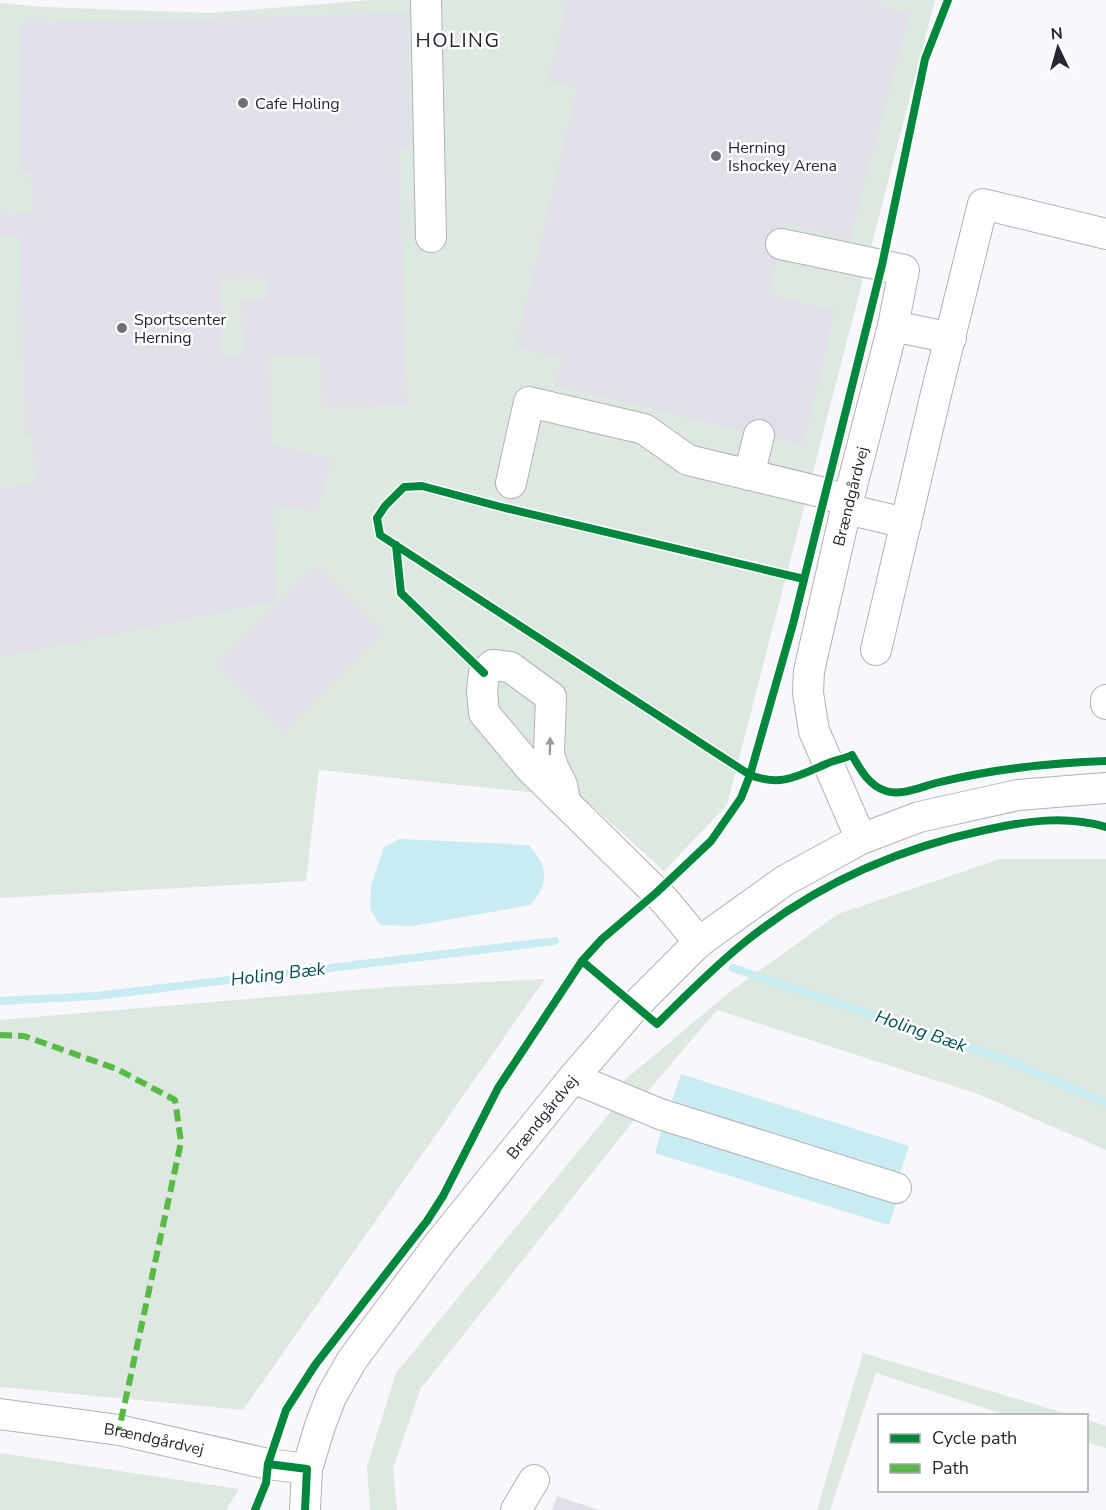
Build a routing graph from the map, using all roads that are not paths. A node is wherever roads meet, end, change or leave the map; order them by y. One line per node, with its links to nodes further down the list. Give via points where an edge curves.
1 (426, 0): 3 (street)
2 (1106, 234): 6 (street, via 983,204)
3 (431, 237)
4 (781, 244): 5 (street, Brændgårdvej, via 904,270)
5 (893, 326): 6 (street); 10 (street, Brændgårdvej)
6 (951, 338): 11 (street)
7 (759, 435): 8 (street)
8 (749, 475): 9 (street, via 688,460 644,429 529,402); 10 (street, via 825,493)
9 (511, 483)
10 (847, 505): 11 (street); 15 (street, Brændgårdvej, via 807,693 814,731)
11 (906, 524): 12 (street)
12 (876, 650)
13 (1106, 788): 15 (street, Brændgårdvej, via 1018,795 966,805 919,817)
14 (565, 801): 16 (street, via 665,901)
15 (861, 839): 16 (street, Brændgårdvej, via 784,881)
16 (699, 942): 17 (street, Brændgårdvej)
17 (573, 1078): 18 (street, via 660,1113); 20 (street, Brændgårdvej, via 438,1245 352,1360 331,1396)
18 (896, 1188)
19 (0, 1414): 20 (street, Brændgårdvej, via 119,1430 268,1464)
20 (308, 1469): 22 (street, Brændgårdvej)
21 (534, 1480): 23 (street)
22 (304, 1510)
23 (516, 1510)

